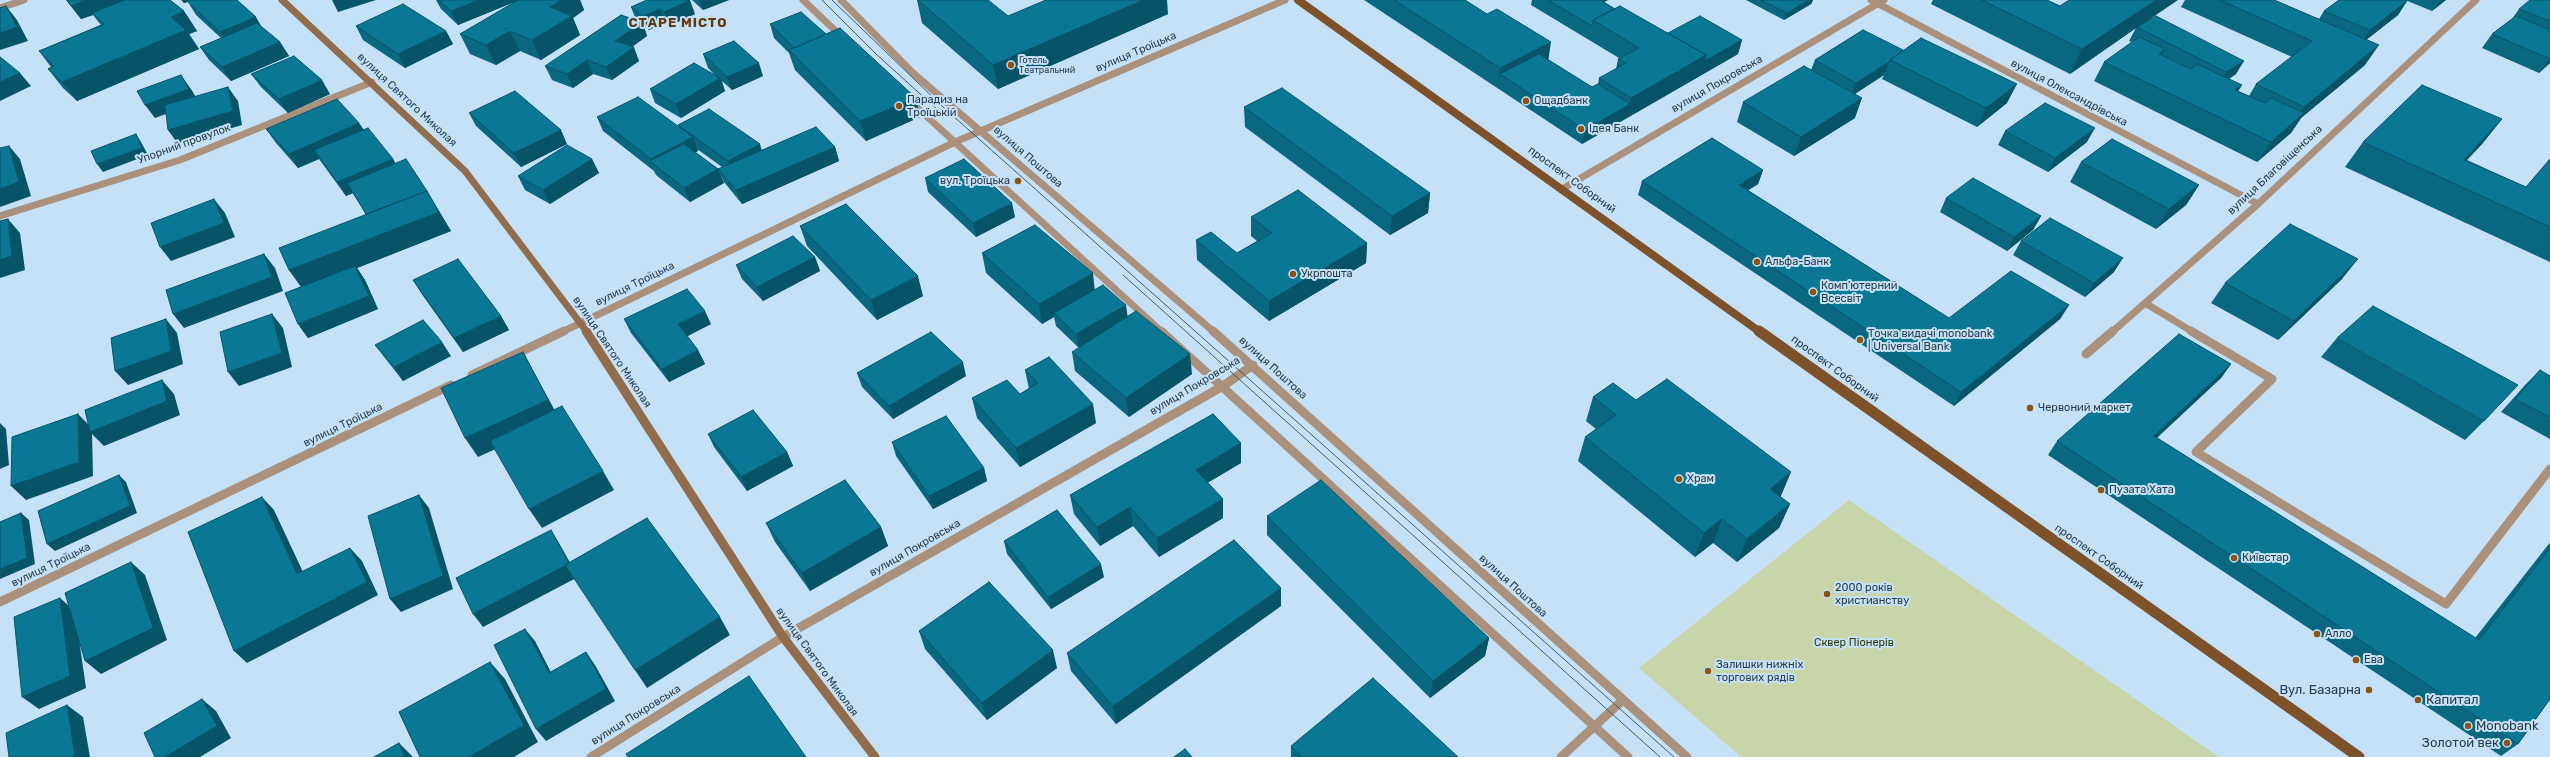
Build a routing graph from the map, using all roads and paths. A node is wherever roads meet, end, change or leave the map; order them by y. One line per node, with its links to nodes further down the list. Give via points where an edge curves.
1 (24, 0): 10 (street)
2 (282, 0): 12 (street, вулиця Святого Миколая)
3 (804, 0): 11 (street)
4 (841, 0): 14 (street, вулиця Поштова, via 913,73)
5 (1285, 0): 14 (street, вулиця Троїцька)
6 (1298, 0): 16 (main road, проспект Соборний)
7 (1871, 0): 9 (street, вулиця Олександрівська)
8 (2476, 0): 17 (street, вулиця Благовіщенська)
9 (1881, 2): 16 (street, вулиця Покровська); 17 (street, вулиця Олександрівська)
10 (0, 8)
11 (848, 43)
12 (372, 82): 18 (street, Упорний провулок, via 180,160); 20 (street, вулиця Святого Миколая, via 465,171)
13 (904, 95): 15 (street)
14 (980, 131): 15 (street, вулиця Троїцька); 22 (street, вулиця Поштова)
15 (955, 142): 20 (street, вулиця Троїцька); 23 (street)
16 (1562, 189): 34 (main road, проспект Соборний)
17 (2258, 204): 19 (street, вулиця Благовіщенська)
18 (0, 216)
19 (2145, 303): 21 (street, вулиця Благовіщенська); 24 (street, via 2272,378 2196,452 2446,604)
20 (581, 322): 25 (street, вулиця Троїцька); 26 (street, вулиця Святого Миколая)
21 (2086, 354)
22 (1253, 365): 23 (street, вулиця Покровська); 27 (street, вулиця Поштова)
23 (1223, 386): 26 (street, вулиця Покровська); 28 (street)
24 (2550, 469)
25 (0, 602)
26 (783, 637): 29 (street, вулиця Покровська); 30 (street, вулиця Святого Миколая)
27 (1623, 700): 28 (street); 33 (street, вулиця Поштова)
28 (1595, 727): 31 (street); 32 (street)
29 (591, 757)
30 (875, 757)
31 (1561, 757)
32 (1628, 757)
33 (1687, 757)
34 (2359, 757)

